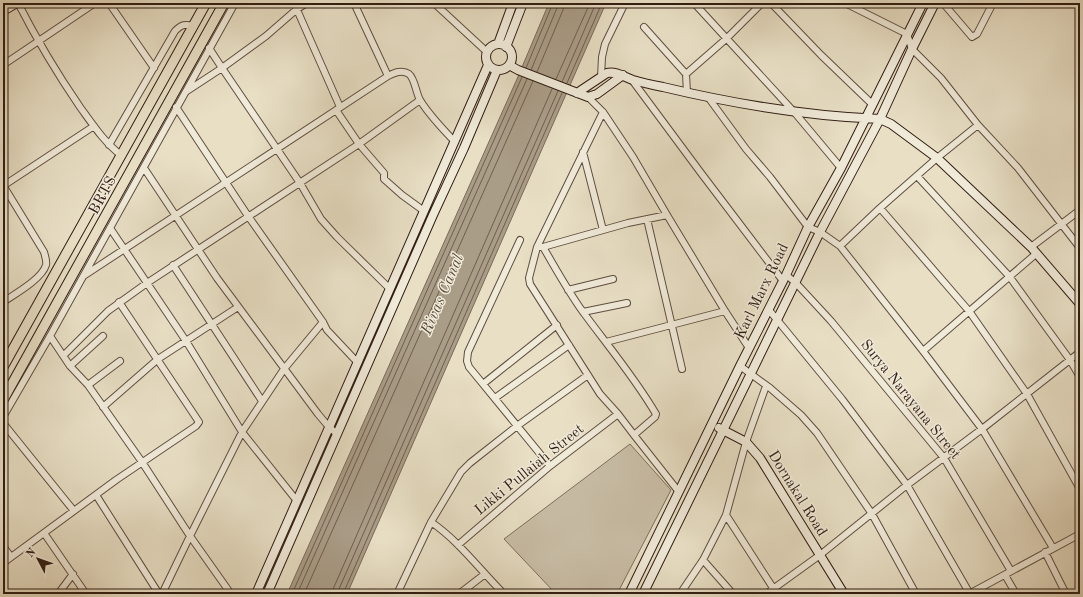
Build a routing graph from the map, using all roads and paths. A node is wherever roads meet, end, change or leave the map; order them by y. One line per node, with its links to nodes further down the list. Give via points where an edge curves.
1 (18, 3): 23 (street); 28 (street)
2 (95, 3): 28 (street)
3 (110, 3): 37 (street)
4 (206, 3): 24 (main road)
5 (224, 3): 141 (main road, BRTS)
6 (235, 3): 31 (street)
7 (294, 3): 22 (street)
8 (307, 3): 22 (street)
9 (354, 3): 42 (street)
10 (434, 3): 33 (street)
11 (512, 3): 29 (street)
12 (523, 3): 30 (street)
13 (625, 3): 43 (street, via 605,44)
14 (694, 3): 27 (street)
15 (762, 3): 27 (street)
16 (771, 3): 51 (street)
17 (845, 3): 26 (street)
18 (923, 3): 26 (street, Karl Marx Road)
19 (935, 3): 32 (street, Karl Marx Road)
20 (943, 3): 21 (street, via 972,37 977,34)
21 (993, 3)
22 (297, 9): 38 (street, via 266,36); 53 (street)
23 (3, 11)
24 (194, 26): 37 (street, via 185,24 175,30); 65 (main road)
25 (644, 27): 40 (street)
26 (907, 34): 32 (street); 51 (street, Karl Marx Road)
27 (726, 39): 40 (street); 55 (street)
28 (38, 41): 34 (street); 59 (street, via 52,66)
29 (498, 44): 30 (street); 33 (street)
30 (506, 47): 36 (street, via 511,53)
31 (209, 48): 38 (street); 45 (street)
32 (912, 49): 57 (street, Karl Marx Road); 58 (street, via 941,78)
33 (487, 52): 35 (street)
34 (3, 65)
35 (488, 65): 39 (street); 60 (street)
36 (510, 65): 39 (street); 46 (street)
37 (154, 68): 62 (street)
38 (222, 68): 45 (street); 63 (street)
39 (497, 70): 153 (street)
40 (686, 74): 47 (street)
41 (623, 75): 43 (street, via 613,72); 44 (street); 48 (street, via 602,91)
42 (388, 76): 50 (street, via 404,72 410,75); 53 (street)
43 (601, 77): 46 (street)
44 (632, 80): 47 (street); 95 (street, Surya Narayana Street)
45 (186, 92): 52 (street)
46 (574, 93): 48 (street)
47 (687, 93): 49 (street)
48 (588, 97): 54 (street)
49 (708, 97): 55 (street); 81 (street)
50 (420, 100): 60 (street); 61 (street)
51 (872, 104): 56 (street, Karl Marx Road)
52 (176, 107): 67 (street); 70 (street)
53 (338, 108): 61 (street); 63 (street)
54 (603, 112): 64 (street); 76 (street)
55 (795, 113): 56 (street); 68 (street)
56 (866, 119): 57 (street); 68 (street, Karl Marx Road)
57 (880, 119): 66 (street, via 891,124); 84 (street, Karl Marx Road)
58 (978, 125): 66 (street); 80 (street, via 1018,168)
59 (94, 126): 62 (street); 72 (street)
60 (454, 142): 75 (street)
61 (359, 144): 71 (street); 75 (street, via 384,173 384,179)
62 (109, 145): 65 (street)
63 (277, 149): 70 (street); 71 (street)
64 (583, 152): 83 (street); 87 (street)
65 (122, 156): 130 (main road)
66 (937, 158): 69 (street); 91 (street)
67 (144, 168): 77 (street); 82 (street)
68 (841, 168): 81 (street, Karl Marx Road)
69 (917, 176): 73 (street); 94 (street)
70 (226, 183): 77 (street); 78 (street)
71 (300, 183): 78 (street); 99 (street, via 321,219)
72 (3, 186): 101 (street, via 44,252 46,260 41,273 31,283)
73 (880, 208): 86 (street); 108 (street)
74 (1080, 210): 80 (street)
75 (424, 211): 99 (street)
76 (667, 215): 79 (street); 107 (street)
77 (176, 216): 89 (street); 90 (street)
78 (248, 216): 90 (street); 111 (street)
79 (647, 219): 83 (street); 114 (street)
80 (1062, 224): 88 (street); 91 (street)
81 (808, 227): 84 (street); 95 (street, Karl Marx Road)
82 (110, 228): 89 (street); 93 (street)
83 (603, 230): 87 (street)
84 (820, 232): 86 (street); 98 (street, Karl Marx Road)
85 (520, 240): 136 (street, via 468,352 466,361)
86 (840, 246): 121 (street)
87 (540, 247): 100 (street); 113 (street, via 529,278 530,284)
88 (1080, 248)
89 (124, 249): 93 (street); 97 (street)
90 (198, 249): 92 (street); 105 (street)
91 (1034, 250): 94 (street); 104 (street)
92 (173, 266): 97 (street); 112 (street)
93 (84, 275): 115 (street)
94 (1009, 277): 108 (street); 125 (street)
95 (784, 278): 98 (street, Surya Narayana Street); 106 (street, Karl Marx Road)
96 (613, 279): 100 (street)
97 (147, 282): 102 (street); 117 (street)
98 (795, 282): 110 (street, Karl Marx Road); 156 (street, Surya Narayana Street, via 863,359)
99 (390, 289): 127 (street)
100 (568, 290): 109 (street)
101 (3, 302)
102 (119, 302): 123 (street); 124 (street)
103 (627, 303): 109 (street)
104 (1080, 304)
105 (238, 307): 112 (street); 131 (street)
106 (769, 310): 110 (street); 120 (street, Karl Marx Road)
107 (725, 311): 114 (street); 120 (street)
108 (969, 311): 121 (street); 139 (street)
109 (583, 312): 118 (street)
110 (777, 319): 133 (street, Karl Marx Road); 159 (street, via 842,399)
111 (323, 322): 127 (street, via 327,330); 131 (street)
112 (211, 325): 117 (street); 142 (street)
113 (557, 325): 119 (street); 136 (street)
114 (672, 325): 118 (street); 132 (street)
115 (50, 336): 123 (street); 145 (street)
116 (103, 336): 128 (street)
117 (186, 341): 124 (street); 152 (street)
118 (606, 342): 154 (street, via 656,414)
119 (569, 345): 134 (street); 140 (street)
120 (749, 348): 129 (street, Karl Marx Road)
121 (923, 351): 150 (street)
122 (1080, 352): 125 (street)
123 (64, 355): 128 (street)
124 (158, 359): 143 (street); 157 (street, via 199,422)
125 (1070, 360): 135 (street); 139 (street)
126 (120, 361): 137 (street)
127 (358, 363): 149 (street)
128 (70, 366): 137 (street)
129 (740, 366): 133 (street); 147 (street, Karl Marx Road)
130 (3, 367)
131 (284, 369): 142 (street); 149 (street)
132 (682, 369)
133 (750, 373): 138 (street); 151 (street, Karl Marx Road)
134 (588, 375): 144 (street, via 600,394); 148 (street)
135 (1080, 377)
136 (483, 384): 140 (street)
137 (88, 385): 143 (street)
138 (766, 386): 155 (street); 165 (street, via 801,415 817,433)
139 (1027, 394): 150 (street); 160 (street)
140 (495, 398): 148 (street)
141 (3, 400)
142 (262, 401): 152 (street)
143 (103, 407): 157 (street)
144 (618, 414): 154 (street); 158 (street, Likki Pullaiah Street)
145 (3, 417)
146 (3, 424): 164 (street)
147 (712, 424): 151 (street, Dornakal Road); 161 (street, Karl Marx Road)
148 (518, 426): 158 (street); 167 (street, via 470,462 461,472)
149 (328, 427): 153 (street); 163 (street)
150 (982, 429): 156 (street); 173 (street)
151 (723, 430): 155 (street, Dornakal Road); 195 (street, Karl Marx Road)
152 (242, 432): 163 (street); 170 (street)
153 (337, 434): 190 (street)
154 (634, 436): 161 (street)
155 (746, 442): 166 (street); 175 (street, Dornakal Road, via 760,458)
156 (944, 458): 159 (street); 179 (street, Surya Narayana Street)
157 (142, 462): 162 (street); 170 (street)
158 (550, 466): 171 (street, Likki Pullaiah Street)
159 (906, 485): 165 (street); 202 (street)
160 (1080, 489)
161 (680, 492): 194 (street, Karl Marx Road)
162 (96, 495): 164 (street); 186 (street)
163 (297, 501): 189 (street)
164 (74, 511): 168 (street)
165 (872, 514): 175 (street); 201 (street)
166 (726, 515): 177 (street); 183 (street)
167 (431, 522): 171 (street); 191 (street)
168 (44, 533): 176 (street); 180 (street)
169 (1080, 534): 173 (street)
170 (190, 536): 187 (street); 188 (street)
171 (458, 545): 181 (street)
172 (3, 546): 176 (street)
173 (1053, 548): 174 (street)
174 (1045, 552): 179 (street); 204 (street)
175 (820, 555): 183 (street); 200 (street, Dornakal Road)
176 (11, 557): 178 (street)
177 (704, 560): 196 (street); 197 (street)
178 (3, 563)
179 (1011, 571): 182 (street)
180 (73, 574): 184 (street); 185 (street)
181 (485, 574): 192 (street); 193 (street)
182 (1006, 575): 202 (street); 203 (street)
183 (774, 588): 198 (street); 199 (street)
184 (58, 594)
185 (86, 594)
186 (159, 594)
187 (162, 594)
188 (231, 594)
189 (256, 594)
190 (267, 594)
191 (397, 594)
192 (459, 594)
193 (504, 594)
194 (630, 594)
195 (643, 594)
196 (680, 594)
197 (733, 594)
198 (766, 594)
199 (777, 594)
200 (844, 594)
201 (916, 594)
202 (970, 594)
203 (1016, 594)
204 (1066, 594)

